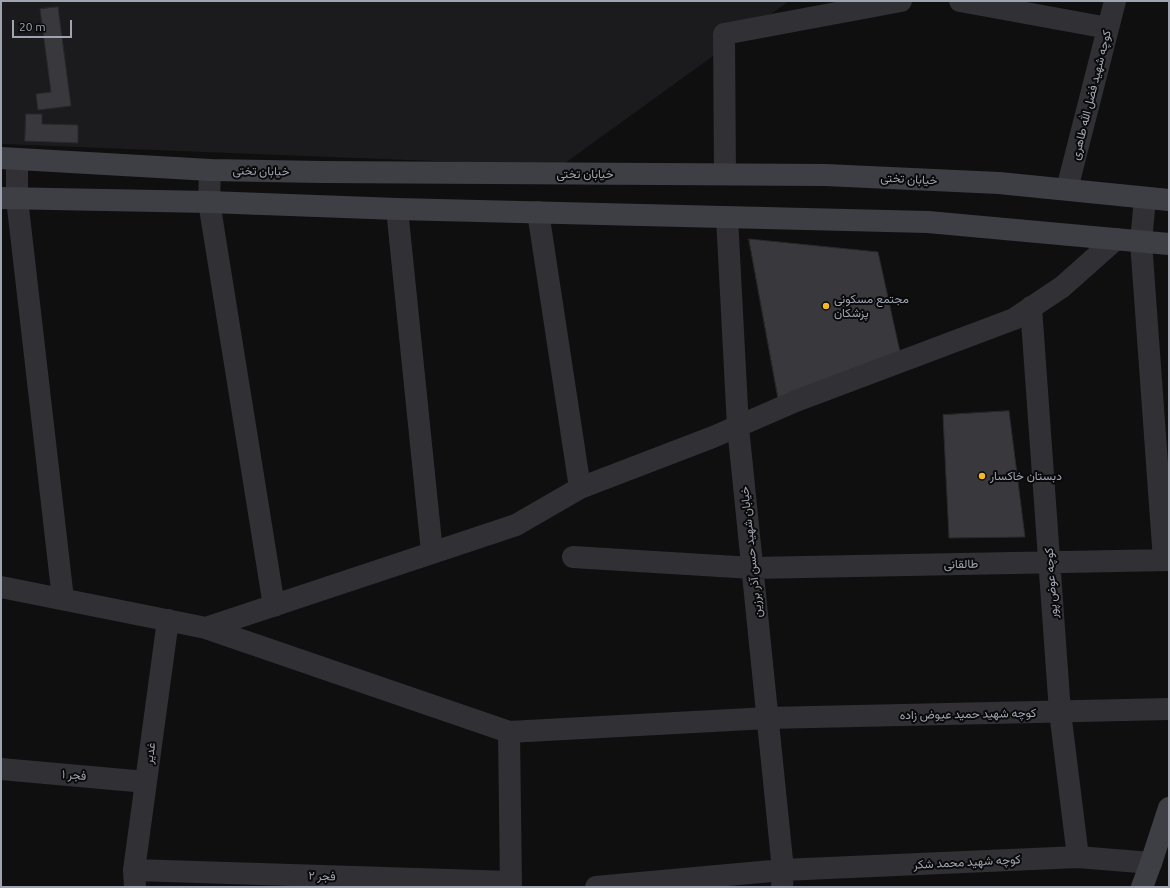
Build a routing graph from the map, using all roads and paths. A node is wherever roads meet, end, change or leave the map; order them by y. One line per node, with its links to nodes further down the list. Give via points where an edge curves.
1 (901, 1): 7 (street, via 724,34)
2 (960, 1): 4 (street)
3 (1115, 1): 4 (street, کوچه شهید فضل الله طاهری)
4 (1108, 28): 8 (street, کوچه شهید فضل الله طاهری)
5 (9, 159): 6 (main road, خیابان تختی); 9 (street)
6 (210, 170): 7 (main road, خیابان تختی); 12 (street)
7 (725, 174): 8 (main road, خیابان تختی, via 825,175 999,183)
8 (1067, 189): 10 (main road, خیابان تختی)
9 (9, 198): 12 (main road); 28 (street)
10 (1145, 198): 11 (main road, خیابان تختی); 17 (street)
11 (1169, 200)
12 (209, 202): 13 (main road); 29 (street)
13 (397, 209): 14 (main road); 22 (street)
14 (538, 212): 15 (main road); 21 (street)
15 (727, 217): 16 (main road, via 928,222); 20 (street, خیابان شهید حسن آذر برزین)
16 (1116, 238): 17 (main road); 19 (street, via 1062,287)
17 (1141, 242): 18 (main road); 24 (street)
18 (1169, 244)
19 (1031, 307): 20 (street, via 1014,319 796,401); 25 (street, کوچه عوض پور)
20 (738, 427): 21 (street); 26 (street, خیابان شهید حسن آذر برزین)
21 (580, 488): 22 (street, via 516,524)
22 (432, 552): 29 (street)
23 (574, 557): 26 (street, طالقانی)
24 (1166, 560): 25 (street, طالقانی)
25 (1049, 562): 26 (street, طالقانی); 33 (street, کوچه عوض پور)
26 (752, 568): 34 (street, خیابان شهید حسن آذر برزین)
27 (1, 587): 28 (street)
28 (63, 599): 30 (street)
29 (274, 606): 31 (street)
30 (168, 620): 31 (street); 37 (street, غدیر)
31 (206, 628): 35 (street)
32 (1169, 709): 33 (street, کوچه شهید حمید عیوض زاده)
33 (1060, 712): 34 (street, کوچه شهید حمید عیوض زاده); 39 (street, کوچه عوض پور)
34 (768, 718): 35 (street, کوچه شهید حمید عیوض زاده); 42 (street, خیابان شهید حسن آذر برزین)
35 (509, 732): 43 (street)
36 (1, 769): 37 (street, فجر ۱)
37 (146, 782): 41 (street, غدیر)
38 (1169, 808): 40 (main road)
39 (1078, 857): 40 (street, کوچه شهید محمد شکر); 42 (street, کوچه شهید محمد شکر)
40 (1151, 863): 45 (main road)
41 (135, 878): 43 (street, فجر ۲)
42 (783, 879): 44 (street, کوچه شهید محمد شکر)
43 (511, 884)
44 (596, 887)
45 (1142, 887)

